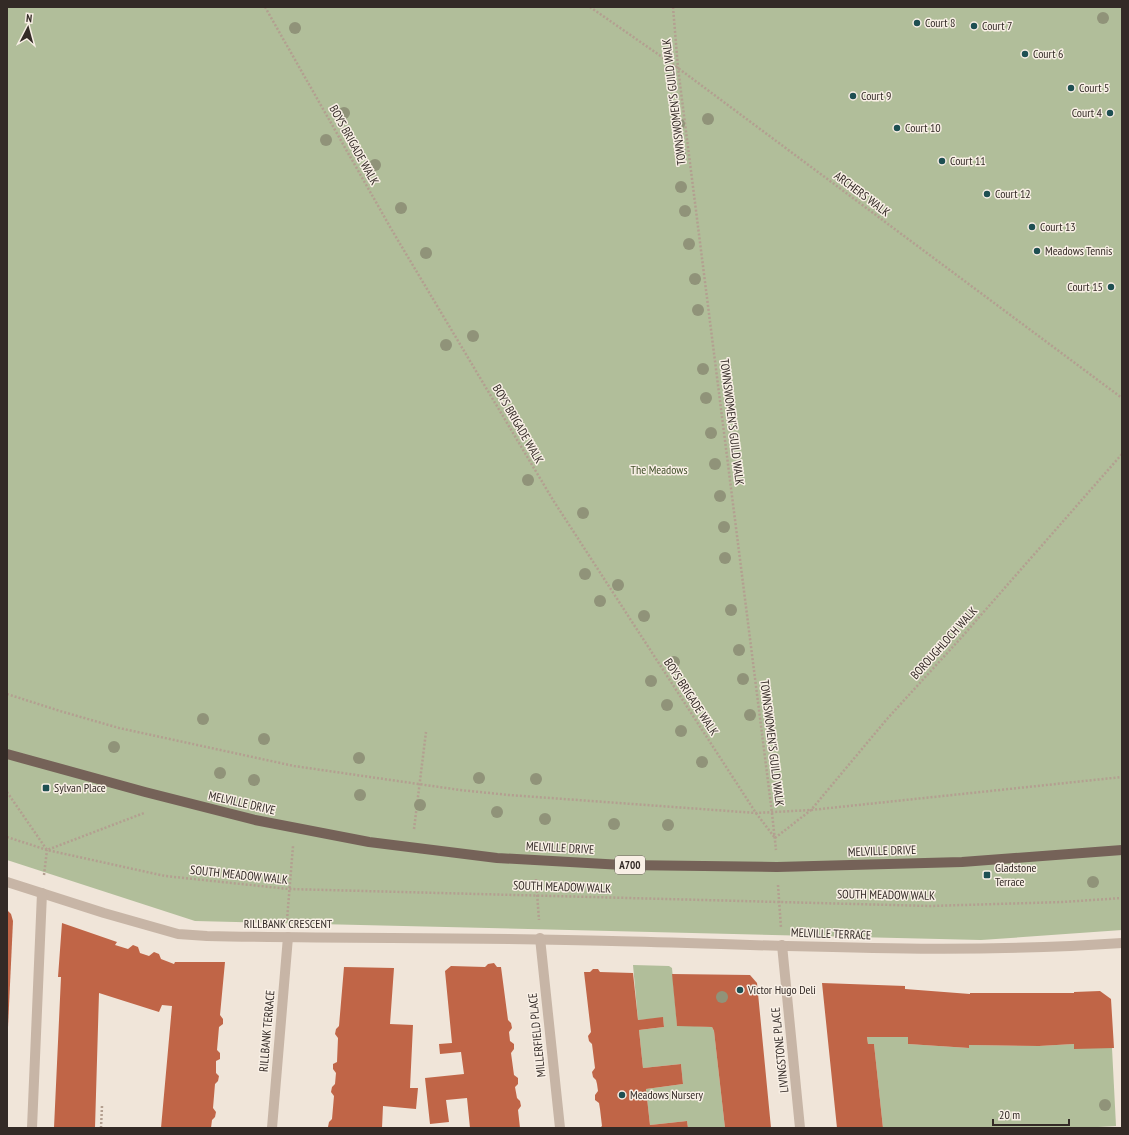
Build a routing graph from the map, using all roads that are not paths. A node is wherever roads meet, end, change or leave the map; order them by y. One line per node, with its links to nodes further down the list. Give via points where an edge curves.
1 (7, 754): 2 (main road, MELVILLE DRIVE / A700, via 255,820 369,842 504,858 623,865 777,867 962,862)
2 (1122, 850)
3 (7, 882): 4 (street, RILLBANK CRESCENT)
4 (42, 893): 5 (street, RILLBANK CRESCENT, via 178,934); 9 (street)
5 (288, 937): 6 (street, RILLBANK CRESCENT); 10 (street, RILLBANK TERRACE)
6 (540, 938): 8 (street, MELVILLE TERRACE); 11 (street, MILLERFIELD PLACE)
7 (1122, 943): 8 (street, MELVILLE TERRACE, via 984,949)
8 (782, 945): 12 (street, LIVINGSTONE PLACE)
9 (32, 1128)
10 (272, 1128)
11 (560, 1128)
12 (800, 1128)

